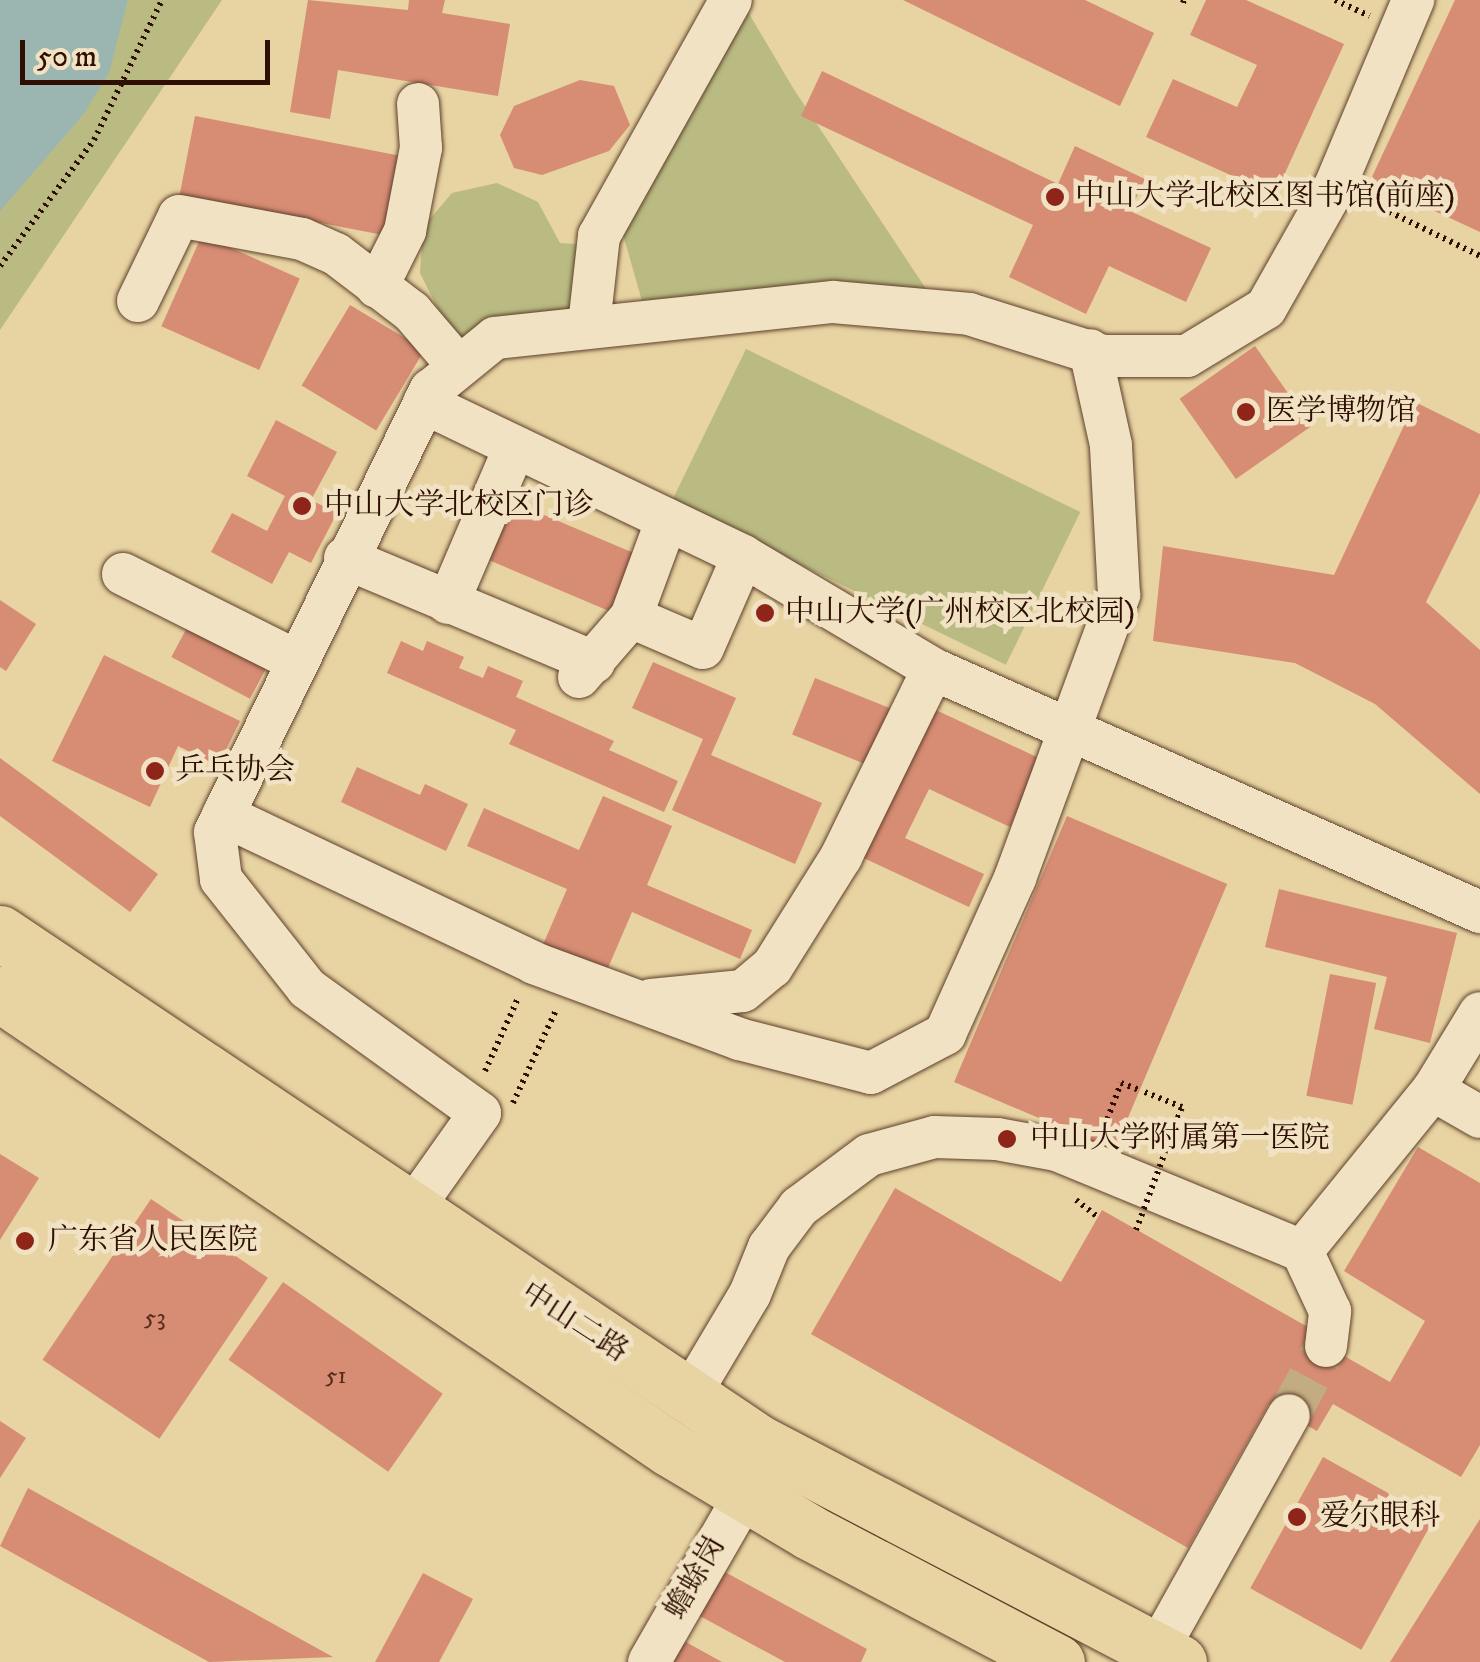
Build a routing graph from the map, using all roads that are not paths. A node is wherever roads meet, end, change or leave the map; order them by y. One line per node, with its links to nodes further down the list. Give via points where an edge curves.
1 (731, 0): 6 (street, via 599,236)
2 (1412, 0): 7 (street, via 1335,186 1266,308 1187,356 1102,356)
3 (418, 104): 4 (street, via 420,148 405,231)
4 (378, 287): 5 (street, via 336,254 302,239 179,216); 8 (street, via 412,312)
5 (138, 301)
6 (589, 325): 7 (street, via 833,302 969,314); 8 (street, via 495,338)
7 (1090, 350): 19 (street, via 1111,445 1119,595)
8 (459, 367): 9 (street)
9 (424, 403): 10 (street); 13 (street)
10 (515, 447): 11 (street); 15 (street)
11 (667, 519): 12 (street); 16 (street)
12 (743, 556): 16 (street, via 703,648); 18 (street)
13 (345, 558): 15 (street); 17 (street)
14 (124, 574): 17 (street)
15 (448, 603): 16 (street, via 586,669)
16 (631, 618)
17 (294, 660): 20 (street)
18 (933, 669): 19 (street); 24 (street, via 840,857 772,967 744,990)
19 (1072, 730): 21 (street); 24 (street, via 945,1034 871,1073 739,1039)
20 (222, 815): 24 (street, via 488,943); 28 (street, via 214,832 221,880 306,988 492,1119)
21 (1480, 912)
22 (0, 933): 28 (main road, 中山二路)
23 (0, 994): 31 (main road, 中山二路)
24 (641, 1001)
25 (1480, 1014): 26 (street)
26 (1434, 1090): 27 (street); 29 (street)
27 (1480, 1117)
28 (410, 1212): 31 (main road, 中山二路)
29 (1302, 1251): 30 (street, via 1330,1310); 31 (street, via 1056,1150 996,1139 934,1138 869,1155 798,1207 769,1247 750,1294)
30 (1326, 1346)
31 (658, 1399): 33 (main road, 中山二路); 34 (main road, 中山二路)
32 (1289, 1415): 34 (street)
33 (745, 1496): 35 (street, 蟾蜍岗); 36 (main road, 中山二路)
34 (1168, 1656)
35 (649, 1662)
36 (1057, 1662)

